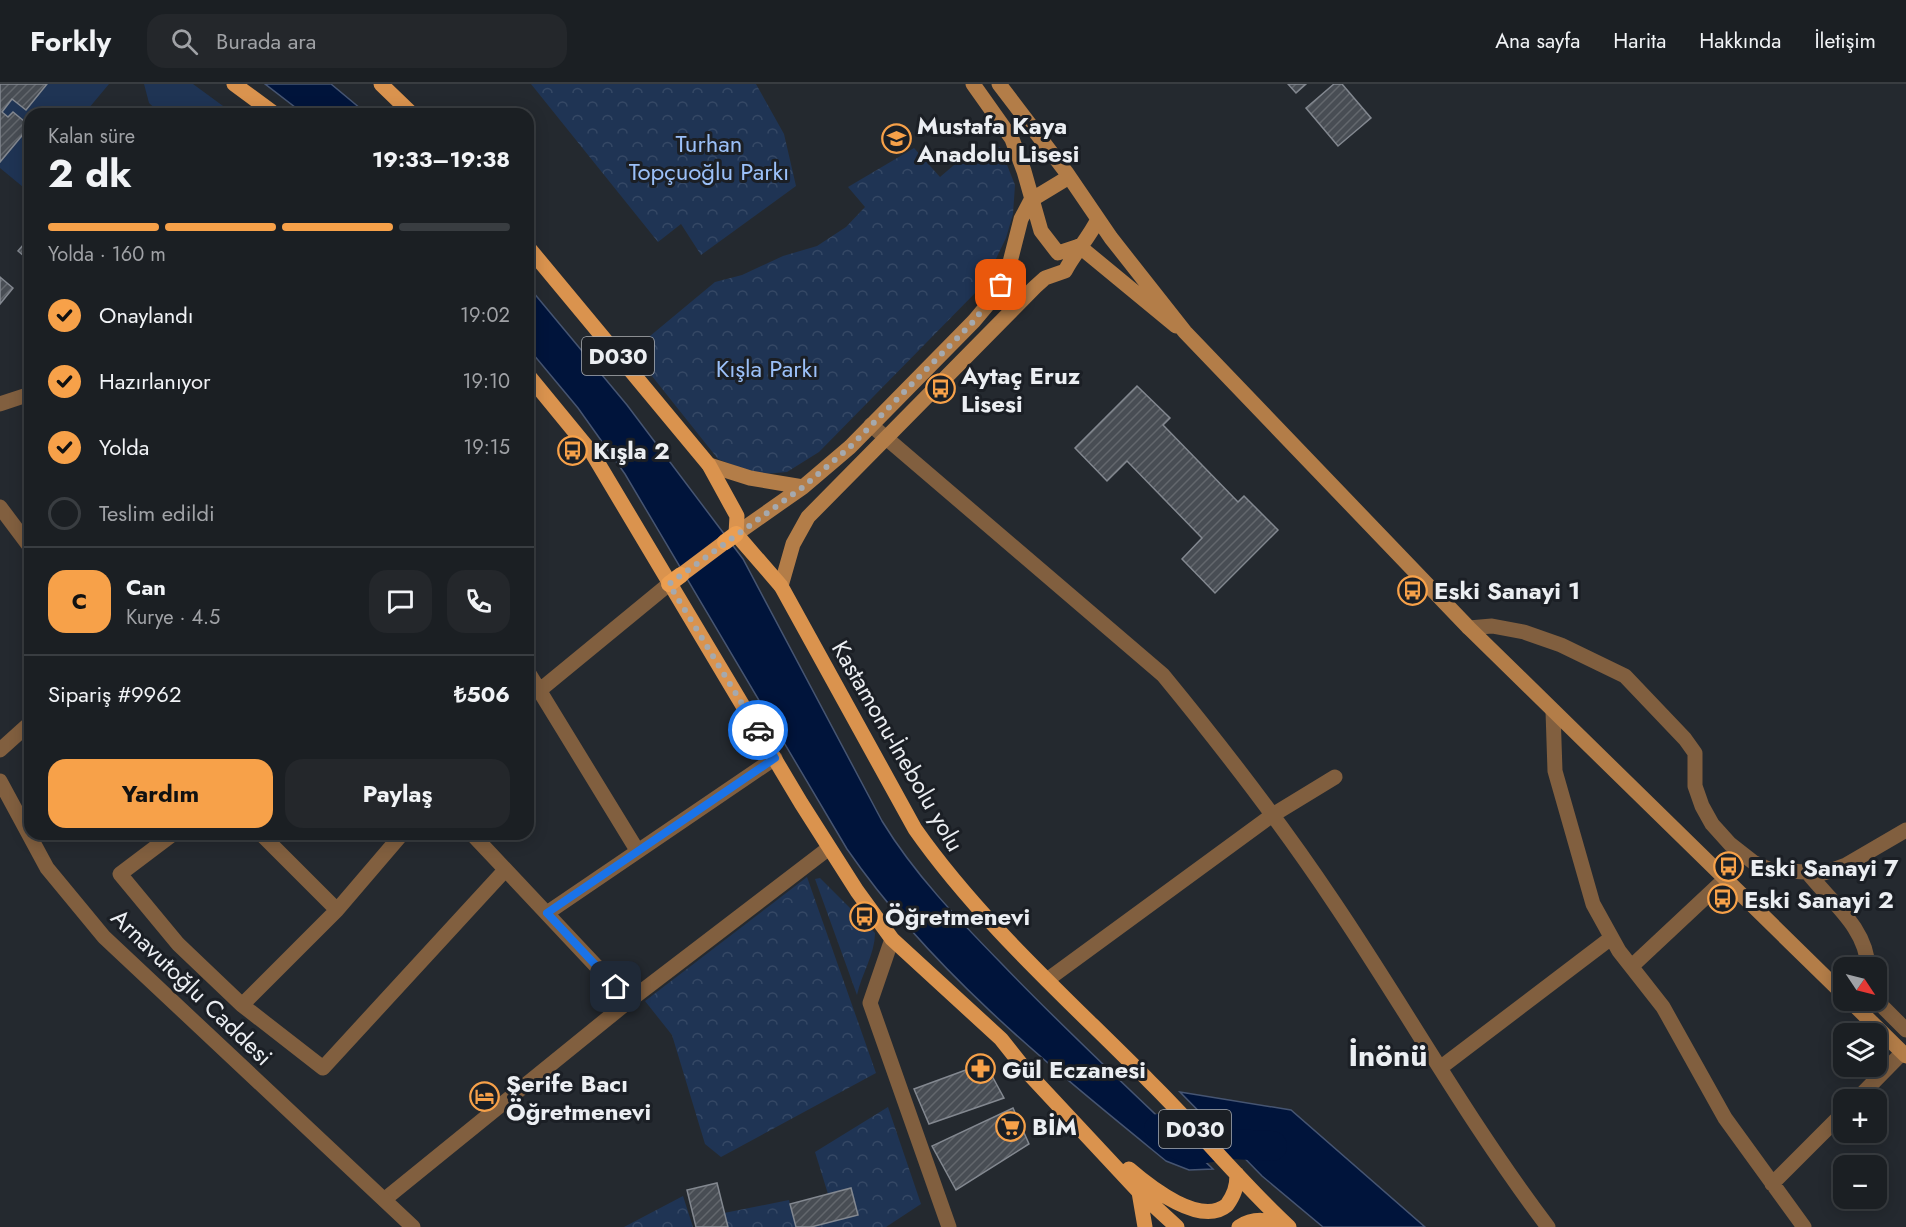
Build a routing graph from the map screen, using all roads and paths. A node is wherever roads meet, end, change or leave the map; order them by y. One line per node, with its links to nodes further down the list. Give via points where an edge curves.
1 (234, 84): 5 (main road)
2 (381, 84): 6 (main road)
3 (973, 84): 8 (main road, via 1012,139)
4 (999, 84): 7 (main road)
5 (267, 108)
6 (406, 108)
7 (1069, 177): 8 (main road); 9 (main road)
8 (1031, 200): 10 (main road, via 1041,231 1058,252); 16 (main road, via 1021,219 1007,274 994,296)
9 (1098, 219): 10 (main road); 12 (main road)
10 (1079, 246): 12 (main road); 17 (main road, via 1065,271 1045,278 1035,287)
11 (534, 254): 18 (main road, D030)
12 (1185, 332): 25 (main road)
13 (534, 382): 23 (main road, via 592,453)
14 (24, 396): 15 (street)
15 (0, 404)
16 (871, 425): 17 (street); 19 (main road)
17 (886, 439): 24 (main road, via 808,517 793,544); 34 (street, via 1163,675)
18 (709, 465): 19 (main road, via 750,478); 21 (main road, D030, via 737,516)
19 (803, 487): 21 (main road)
20 (0, 507): 22 (street)
21 (731, 538): 23 (main road); 24 (main road, Kastamonu-İnebolu yolu)
22 (24, 539)
23 (675, 579): 26 (street); 31 (main road)
24 (781, 586): 53 (main road, Kastamonu-İnebolu yolu, via 915,829 941,866)
25 (1469, 628): 28 (main road); 45 (street, via 1492,626 1524,632 1625,676 1695,753 1695,786 1712,824 1730,844 1771,870)
26 (534, 679)
27 (534, 683): 43 (street)
28 (1553, 711): 46 (main road); 49 (street, via 1558,781 1593,904)
29 (24, 728): 30 (street)
30 (0, 750)
31 (775, 758): 42 (main road); 43 (street)
32 (1335, 777): 34 (street)
33 (0, 781): 35 (street, Arnavutoğlu Caddesi)
34 (1271, 816): 53 (street); 61 (street, via 1332,899)
35 (24, 825)
36 (1906, 830): 45 (street, via 1846,865 1824,873)
37 (32, 840): 68 (street, Arnavutoğlu Caddesi, via 47,868 104,937)
38 (164, 840): 56 (street, via 120,874 178,944)
39 (267, 840): 47 (street)
40 (397, 840): 47 (street)
41 (478, 840): 44 (street)
42 (829, 848): 50 (main road); 55 (street)
43 (637, 850): 48 (street)
44 (505, 870): 48 (street); 56 (street, via 323,1068)
45 (1808, 873): 51 (street, via 1862,938)
46 (1725, 879): 52 (street); 54 (main road)
47 (337, 910): 56 (street)
48 (547, 913): 55 (street)
49 (1611, 938): 52 (street); 61 (street)
50 (892, 939): 64 (main road, via 1001,1039); 71 (street, via 870,1003)
51 (1868, 957)
52 (1632, 966): 66 (street, via 1663,1007 1725,1118)
53 (1047, 980): 65 (main road, Kastamonu-İnebolu yolu / D030)
54 (1833, 984)
55 (629, 1001): 68 (street)
56 (242, 1005)
57 (1860, 1011): 60 (main road)
58 (1887, 1011): 59 (street)
59 (1906, 1030)
60 (1904, 1054): 62 (street)
61 (1440, 1068): 75 (street, via 1507,1173)
62 (1867, 1089)
63 (1833, 1123): 66 (street)
64 (1083, 1130): 65 (main road, via 1148,1185 1196,1216 1212,1217 1224,1208 1235,1190); 67 (main road)
65 (1237, 1174): 69 (main road, Kastamonu-İnebolu yolu / D030)
66 (1772, 1184): 76 (street)
67 (1138, 1192): 72 (main road); 73 (main road)
68 (385, 1200): 70 (street, Arnavutoğlu Caddesi)
69 (1288, 1226): 74 (main road, via 1255,1220)
70 (413, 1227)
71 (949, 1227)
72 (1145, 1227)
73 (1177, 1227)
74 (1239, 1227)
75 (1548, 1227)
76 (1804, 1227)

